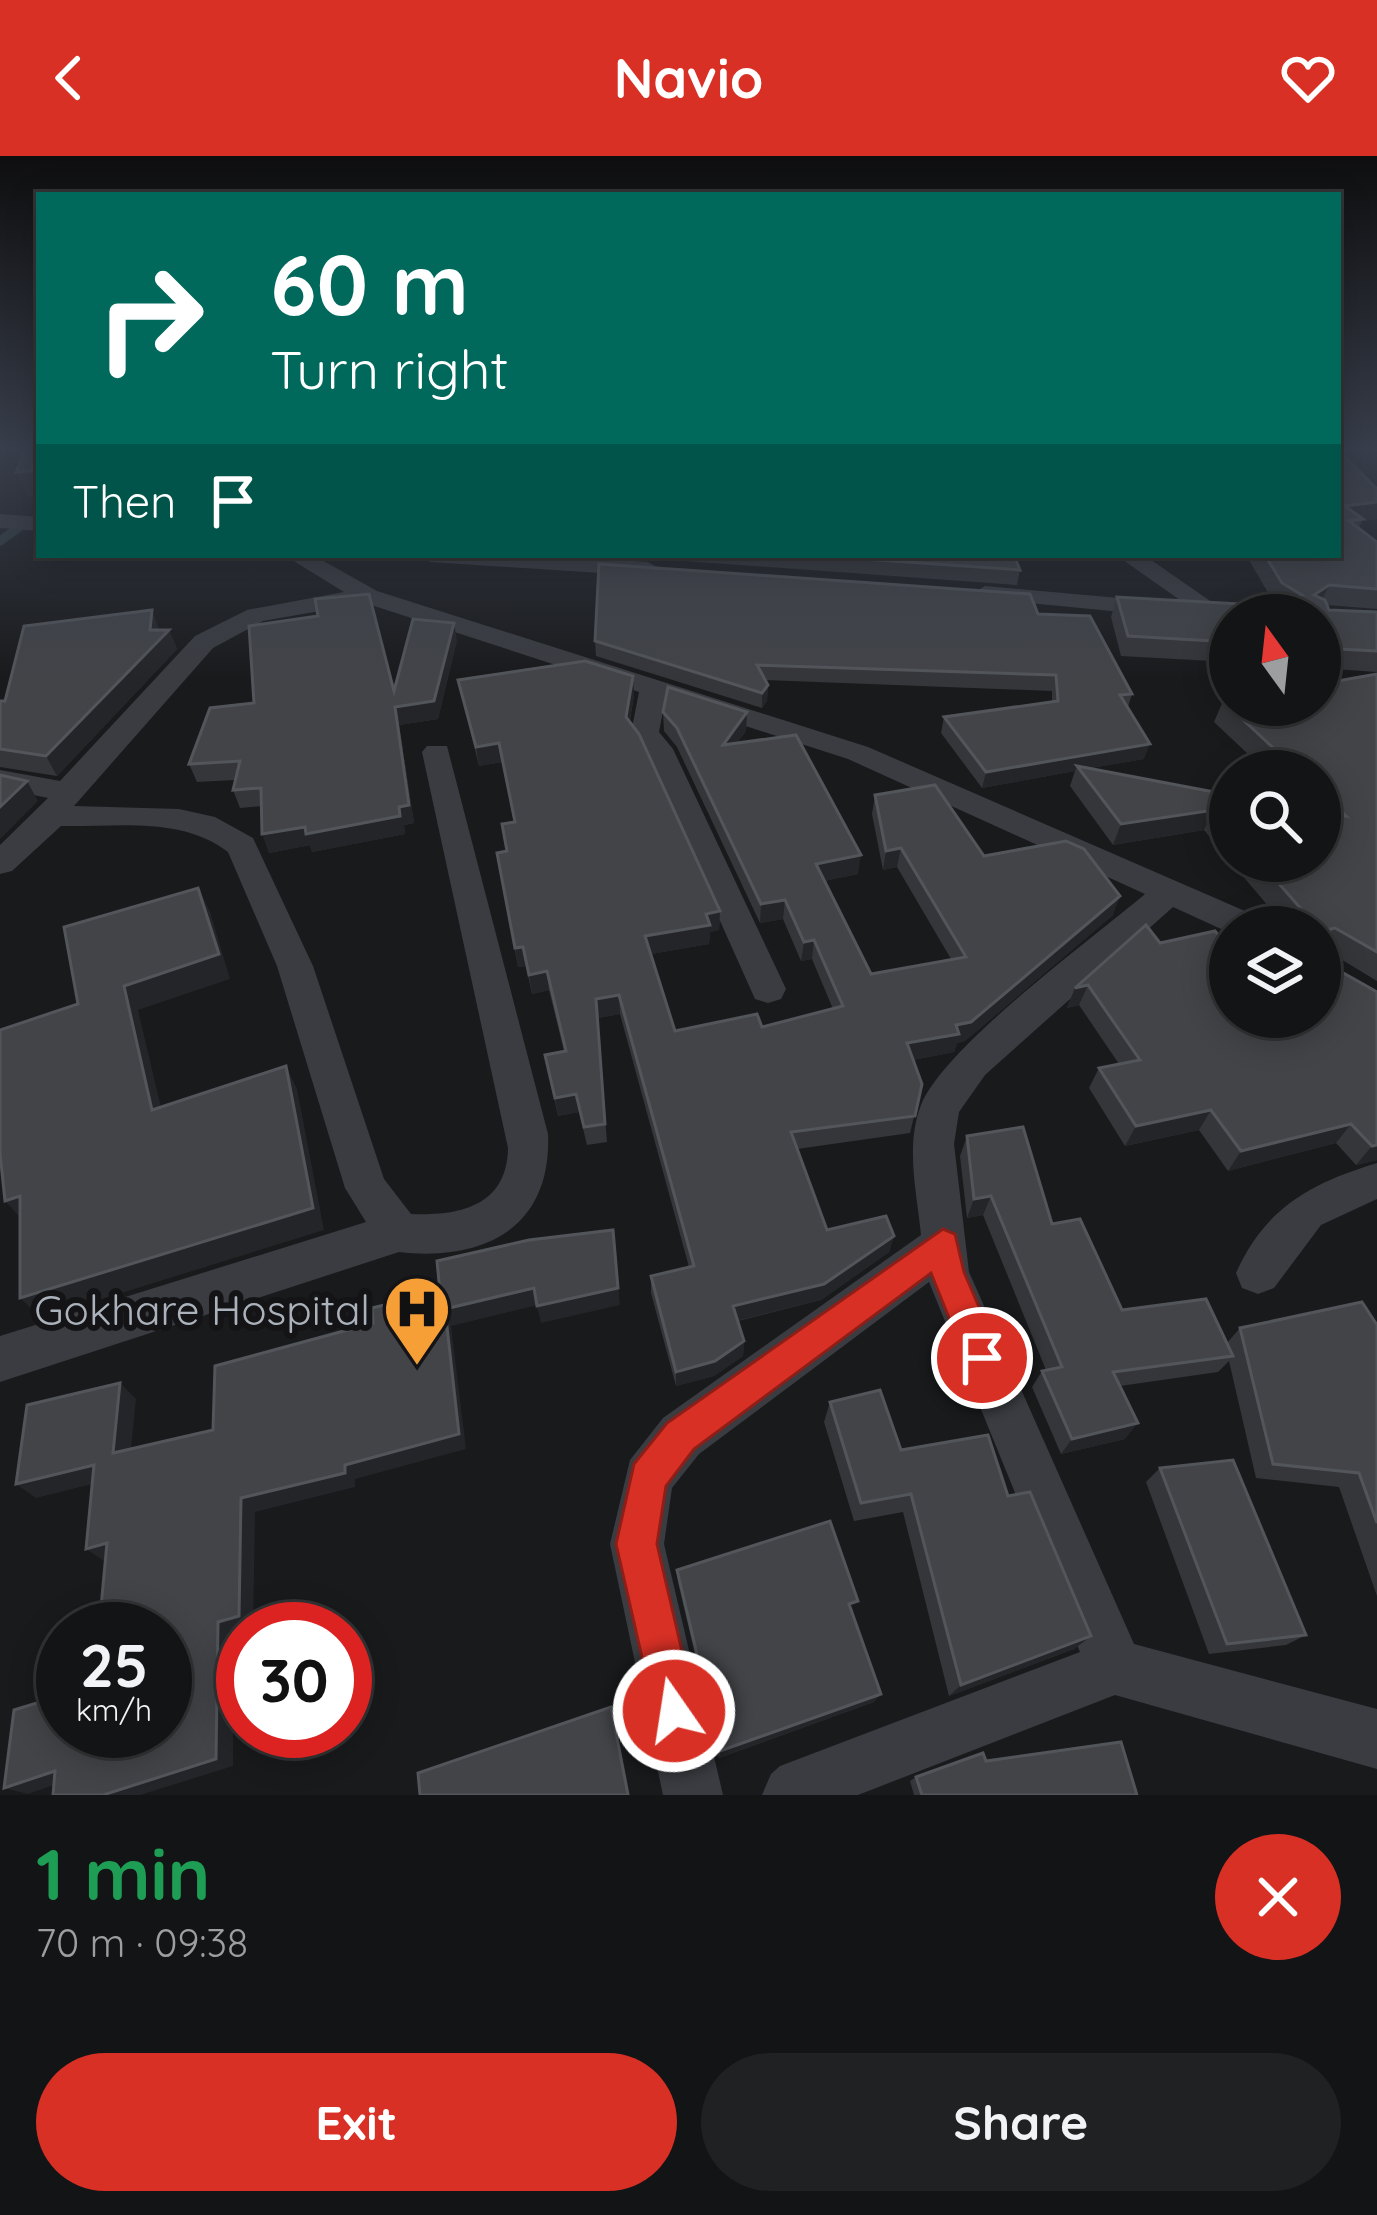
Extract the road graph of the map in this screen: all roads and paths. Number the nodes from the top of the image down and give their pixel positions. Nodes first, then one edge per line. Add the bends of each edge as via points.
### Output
1 (301, 558) edge
2 (478, 558) edge
3 (1134, 558) edge
4 (668, 570) edge
5 (968, 592) edge
6 (368, 596) junction
7 (1209, 604) edge
8 (1209, 612) edge
9 (652, 688) junction
10 (437, 752) dead end
11 (0, 779) edge
12 (60, 804) junction
13 (0, 863) edge
14 (1170, 891) junction
15 (1209, 909) edge
16 (768, 989) dead end
17 (1377, 1181) edge
18 (399, 1232) junction
19 (943, 1245) junction
20 (1258, 1273) dead end
21 (0, 1359) edge
22 (1115, 1667) junction
23 (1377, 1739) edge
24 (693, 1795) edge
25 (792, 1795) edge

1 - 6 street
2 - 4 street
3 - 7 street
5 - 8 street
6 - 9 street
6 - 12 street via 256,615 204,642
9 - 14 street via 858,753
9 - 16 street via 645,733
10 - 18 street via 528,1134 528,1164 521,1191 465,1228 427,1237
11 - 12 street
12 - 13 street
12 - 18 street via 193,820 242,847 296,966 366,1188
14 - 15 street
14 - 19 street via 955,1083 933,1144
17 - 20 street via 1305,1210
18 - 21 street
19 - 22 street via 947,1272
19 - 24 street via 681,1436 648,1478 637,1544
22 - 23 street
22 - 25 street

